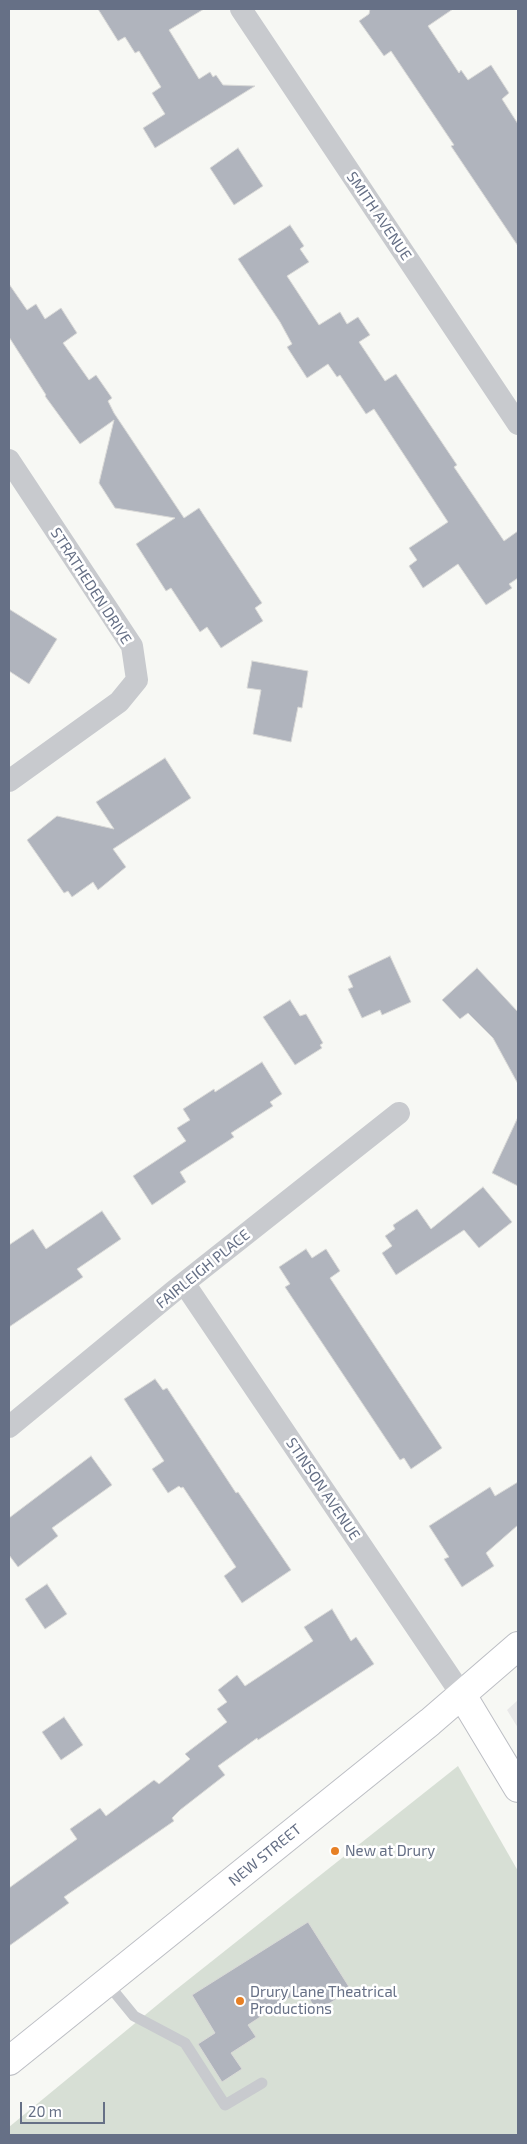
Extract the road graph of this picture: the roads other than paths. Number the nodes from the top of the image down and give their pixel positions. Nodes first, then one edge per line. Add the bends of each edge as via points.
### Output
1 (241, 9) edge
2 (518, 424) edge
3 (9, 460) edge
4 (9, 781) edge
5 (399, 1113) dead end
6 (184, 1283) junction
7 (9, 1427) edge
8 (518, 1648) edge
9 (462, 1695) junction
10 (518, 1788) edge
11 (107, 1983) junction
12 (9, 2062) edge
13 (262, 2083) dead end

1 - 2 street, SMITH AVENUE
3 - 4 street, STRATHEDEN DRIVE via 132,646 137,680 120,702
5 - 6 street, FAIRLEIGH PLACE
6 - 7 street, FAIRLEIGH PLACE
6 - 9 street, STINSON AVENUE
8 - 9 main road, NEW STREET
9 - 10 main road
9 - 11 main road, NEW STREET
11 - 12 main road, NEW STREET
11 - 13 lane via 134,2016 185,2043 226,2105

